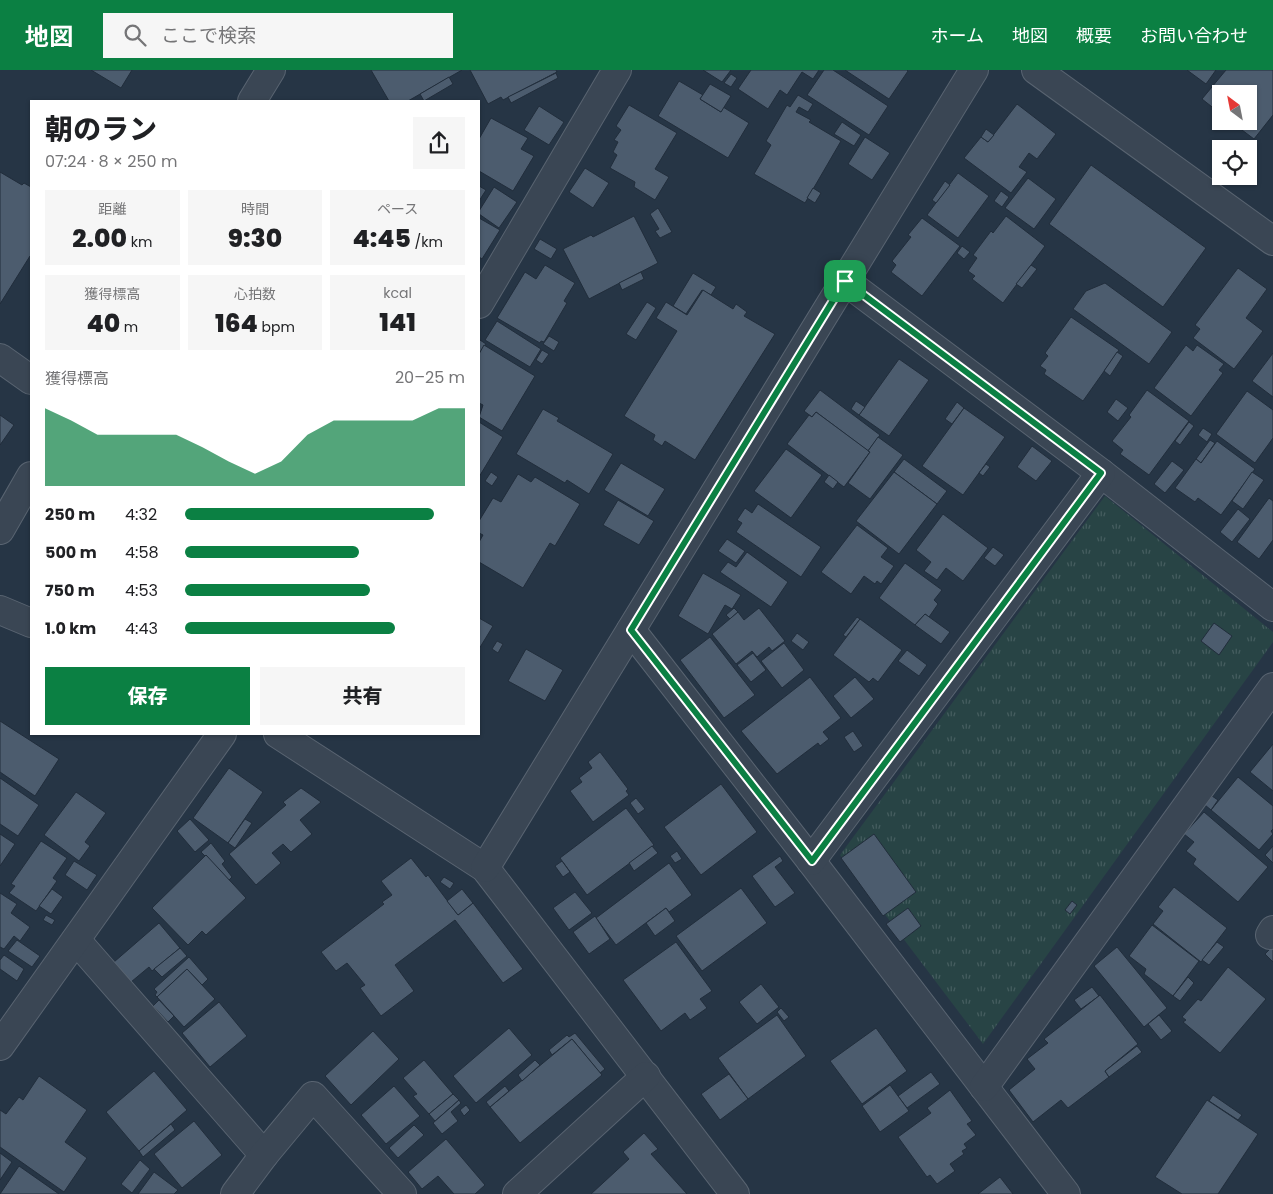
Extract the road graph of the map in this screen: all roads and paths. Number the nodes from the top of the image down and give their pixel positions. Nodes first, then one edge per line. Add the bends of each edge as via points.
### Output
1 (271, 70) edge
2 (617, 70) edge
3 (974, 70) edge
4 (1036, 70) edge
5 (253, 100) edge
6 (1273, 241) edge
7 (845, 281) junction
8 (480, 302) edge
9 (0, 358) edge
10 (30, 379) edge
11 (1101, 473) junction
12 (30, 478) edge
13 (0, 530) edge
14 (1273, 607) edge
15 (0, 610) edge
16 (30, 623) edge
17 (631, 630) junction
18 (1273, 687) edge
19 (221, 735) edge
20 (280, 735) edge
21 (812, 861) junction
22 (485, 868) junction
23 (76, 940) junction
24 (0, 1046) edge
25 (646, 1076) junction
26 (984, 1087) junction
27 (264, 1155) junction
28 (235, 1194) edge
29 (402, 1194) edge
30 (517, 1194) edge
31 (735, 1194) edge
32 (1066, 1194) edge

1 - 5 street
2 - 8 street
3 - 7 street
4 - 6 street
7 - 11 street
7 - 17 street
9 - 10 street
11 - 14 street
11 - 21 street
12 - 13 street
15 - 16 street
17 - 21 street
17 - 22 street
18 - 26 street
19 - 23 street
20 - 22 street
21 - 26 street
22 - 25 street
23 - 24 street
23 - 27 street
25 - 30 street
25 - 31 street
26 - 32 street
27 - 28 street
27 - 29 street via 312,1096

